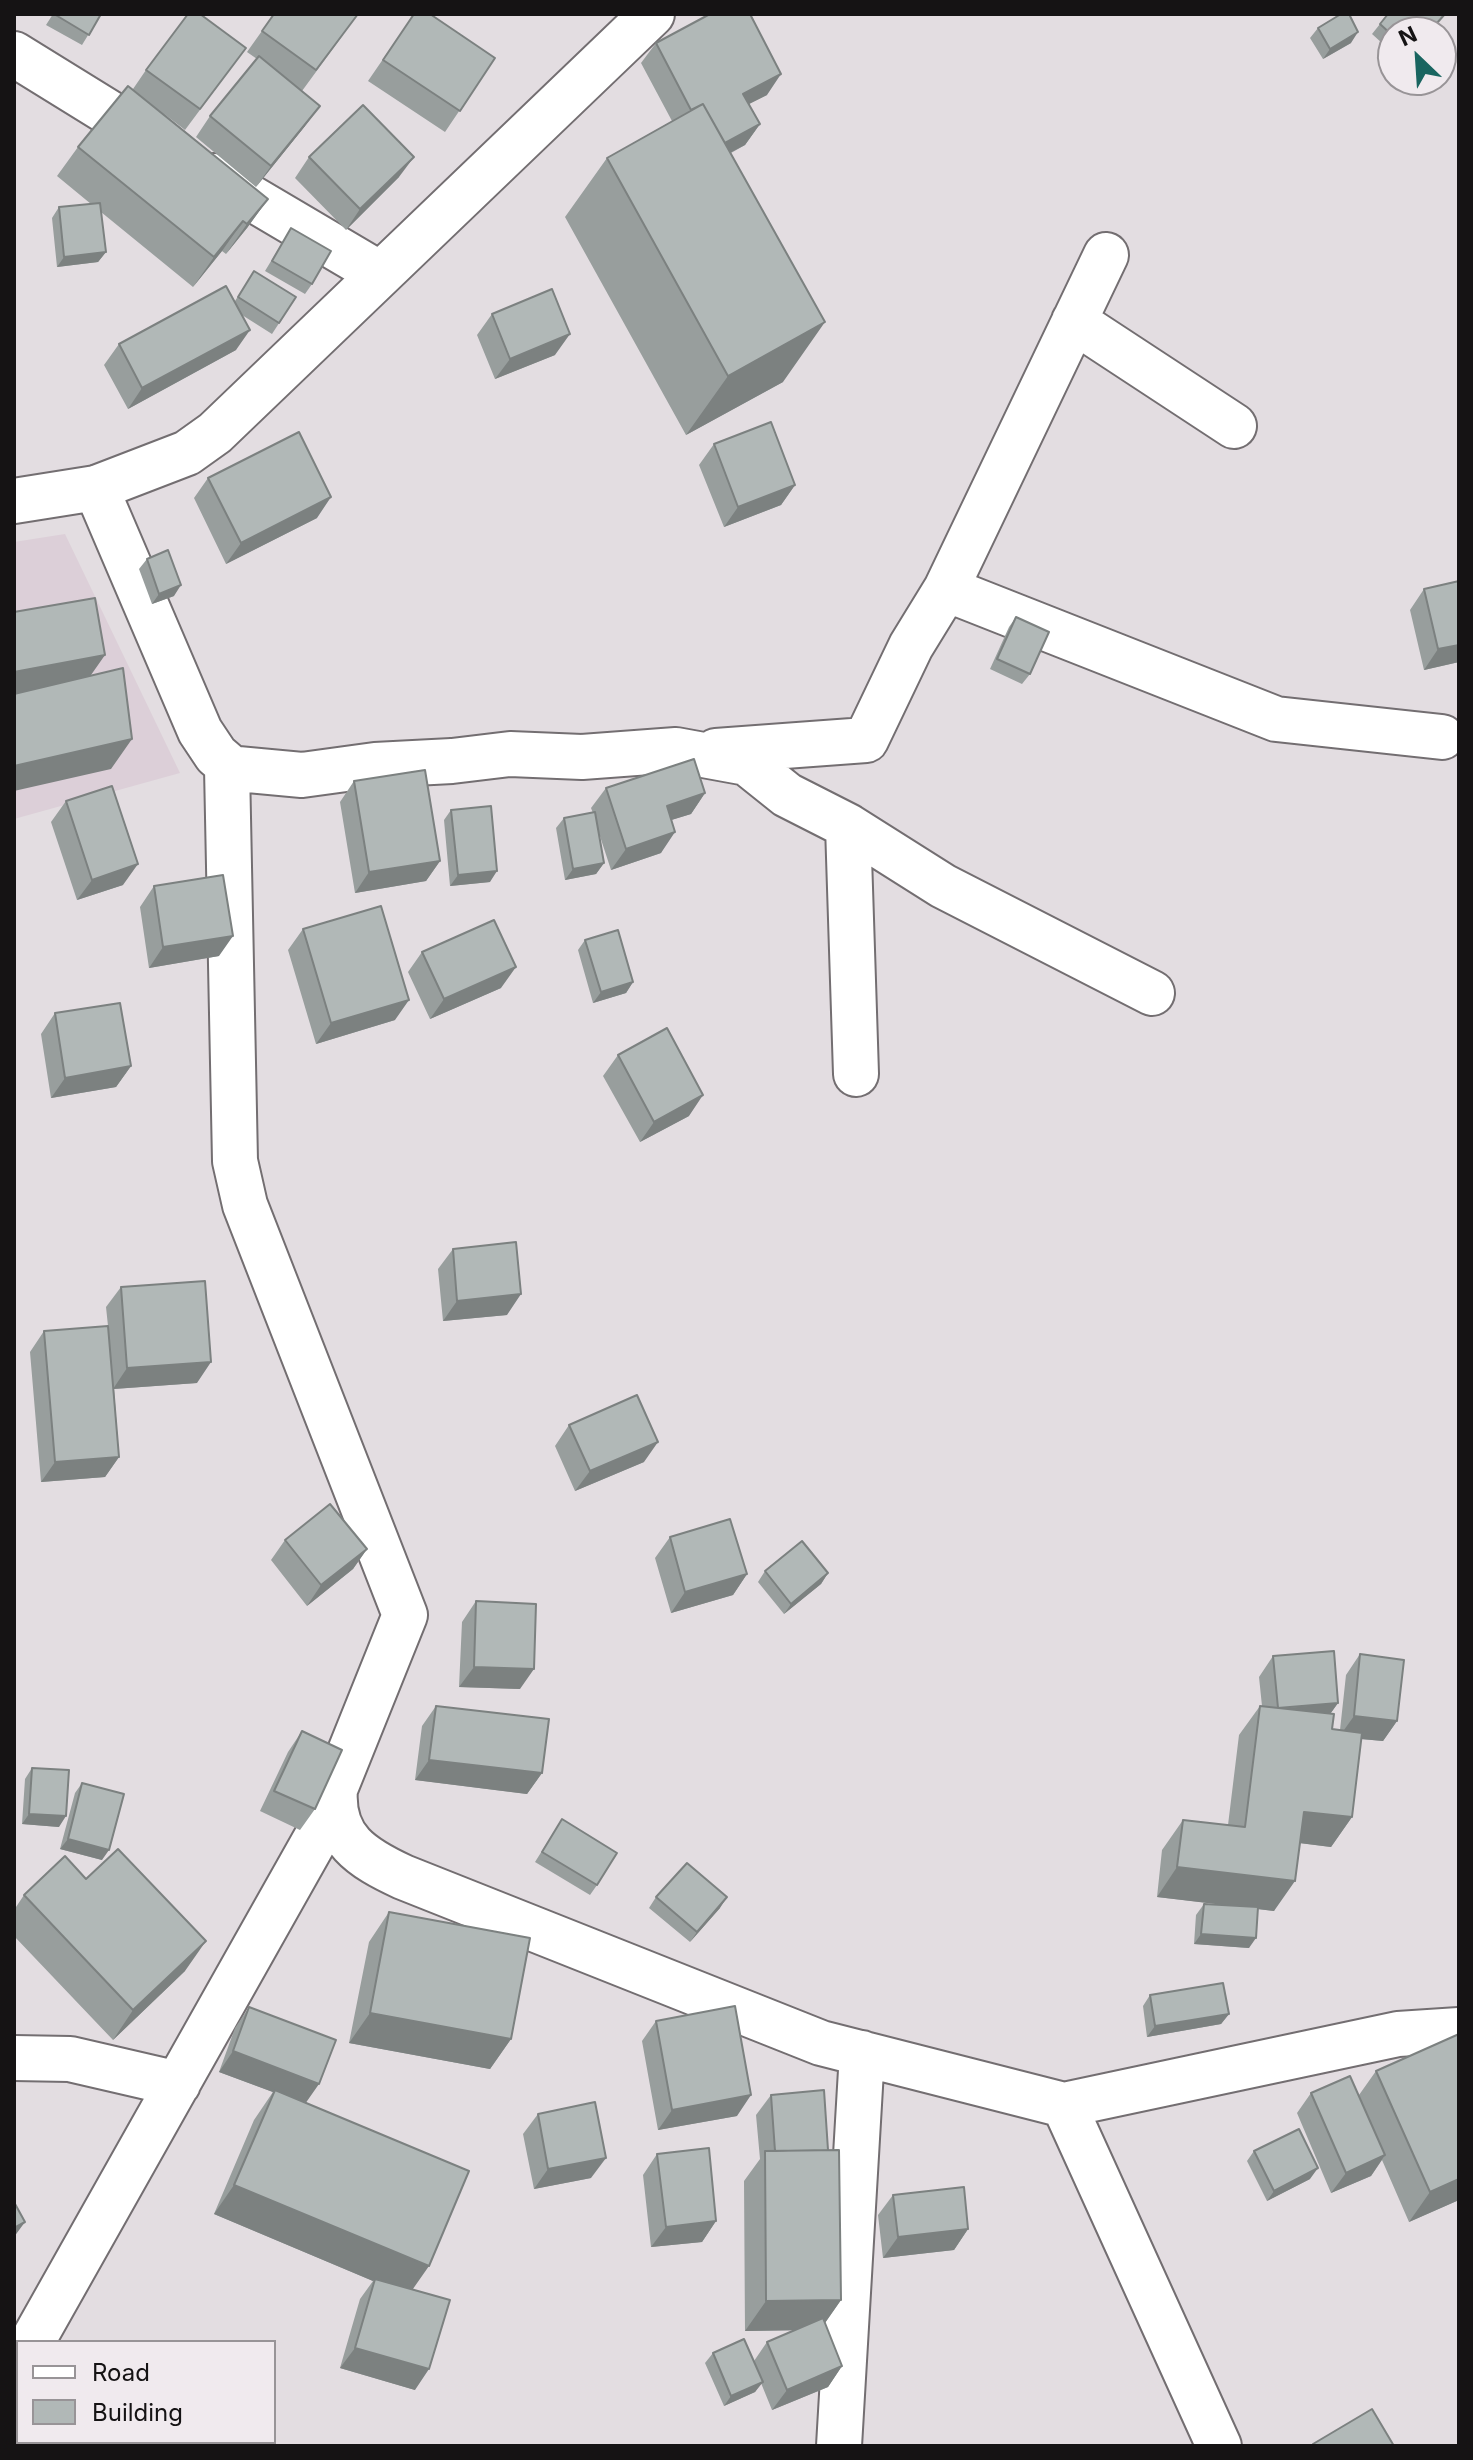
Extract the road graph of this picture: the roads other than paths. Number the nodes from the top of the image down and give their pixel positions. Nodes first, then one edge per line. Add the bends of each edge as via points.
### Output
1 (652, 14) edge
2 (14, 54) edge
3 (1106, 255) dead end
4 (380, 274) junction
5 (1074, 321) junction
6 (1234, 426) dead end
7 (96, 488) junction
8 (14, 501) edge
9 (946, 589) junction
10 (1442, 737) dead end
11 (693, 753) junction
12 (227, 768) junction
13 (848, 826) junction
14 (1152, 993) dead end
15 (856, 1074) dead end
16 (334, 1806) junction
17 (1459, 2030) edge
18 (862, 2053) junction
19 (14, 2058) edge
20 (178, 2084) junction
21 (1064, 2105) junction
22 (33, 2340) edge
23 (839, 2446) edge
24 (1219, 2446) edge

1 - 4 street
2 - 4 street
3 - 5 street
4 - 7 street via 215,433 187,453
5 - 6 street
5 - 9 street
7 - 8 street
7 - 12 street via 200,731
9 - 10 street via 1276,719
9 - 11 street via 911,646 866,740
11 - 12 street via 510,754 302,775
11 - 13 street via 747,763 787,795
12 - 16 street via 235,1161 245,1205 405,1615 335,1789
13 - 14 street via 943,886
13 - 15 street
16 - 18 street via 344,1834 373,1863 821,2043
16 - 20 street
17 - 21 street via 1398,2034
18 - 21 street
18 - 23 street
19 - 20 street via 70,2059
20 - 22 street
21 - 24 street

